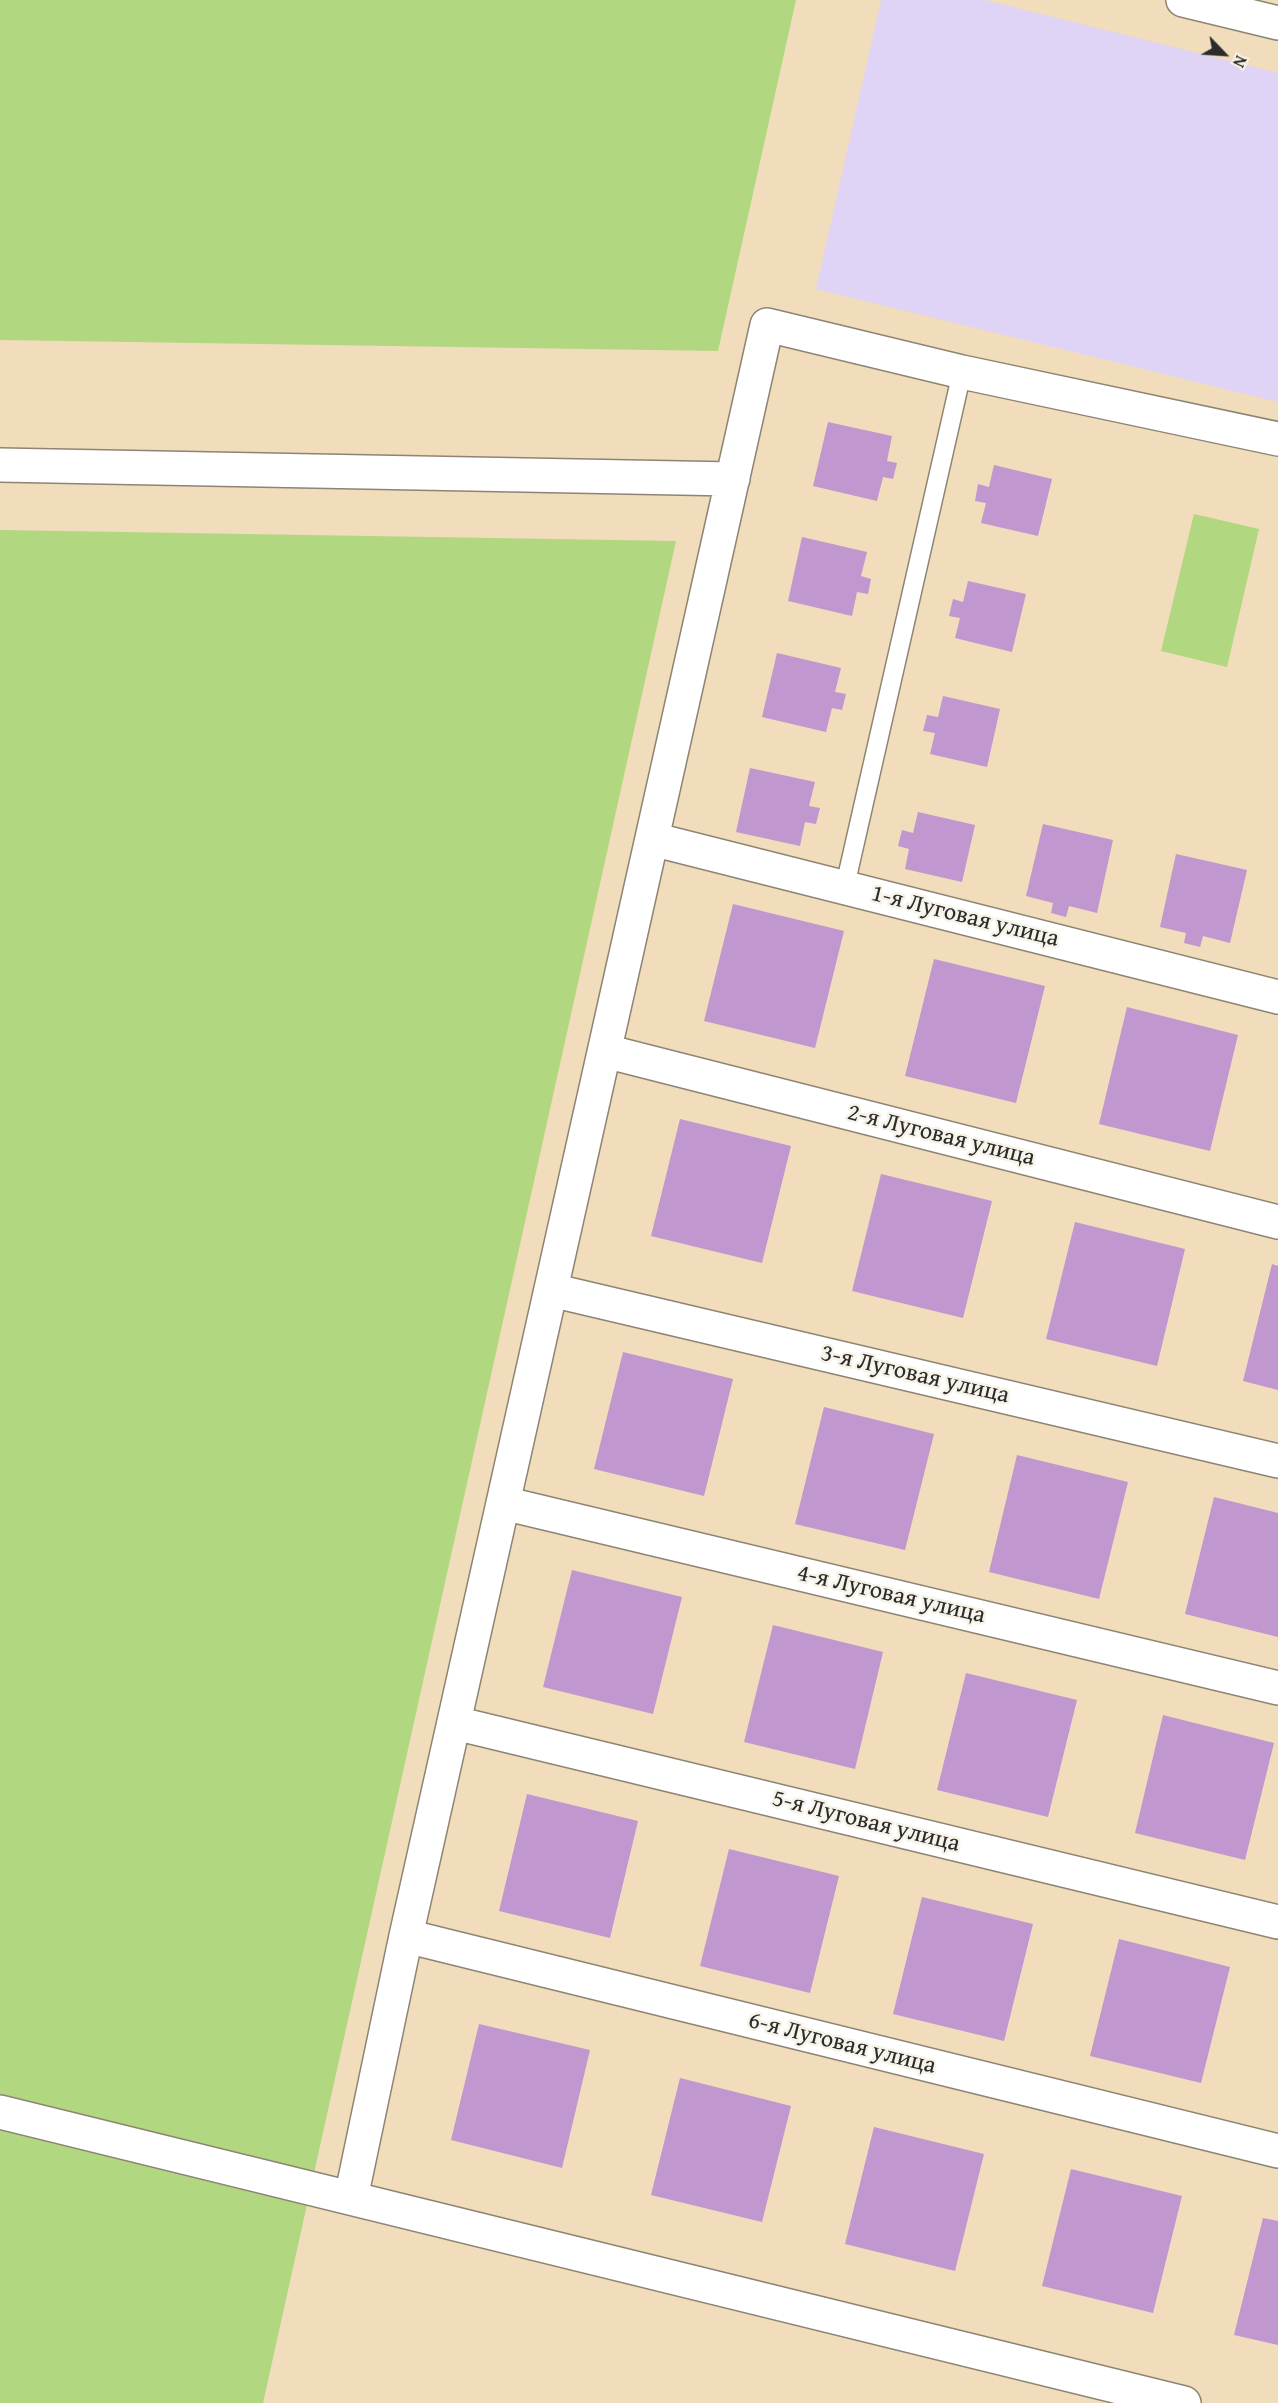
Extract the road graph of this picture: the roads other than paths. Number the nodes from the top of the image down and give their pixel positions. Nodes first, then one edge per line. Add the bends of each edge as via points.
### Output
1 (1183, 0) edge
2 (1278, 23) edge
3 (962, 372) junction
4 (1278, 439) edge
5 (0, 465) edge
6 (733, 479) junction
7 (652, 839) junction
8 (845, 886) junction
9 (1278, 997) edge
10 (605, 1051) junction
11 (1278, 1222) edge
12 (551, 1290) junction
13 (1278, 1461) edge
14 (503, 1503) junction
15 (1278, 1688) edge
16 (454, 1723) junction
17 (1278, 1922) edge
18 (406, 1936) junction
19 (0, 2112) edge
20 (1278, 2151) edge
21 (351, 2198) junction
22 (1184, 2403) edge

1 - 2 street
3 - 4 street
3 - 6 street via 767,325
3 - 8 lane
5 - 6 street
6 - 7 street
7 - 8 street, 1-я Луговая улица
7 - 10 street
8 - 9 street, 1-я Луговая улица
10 - 11 street, 2-я Луговая улица
10 - 12 street
12 - 13 street, 3-я Луговая улица
12 - 14 street
14 - 15 street, 4-я Луговая улица
14 - 16 street
16 - 17 street, 5-я Луговая улица
16 - 18 street
18 - 20 street, 6-я Луговая улица
18 - 21 street
19 - 21 street
21 - 22 street

